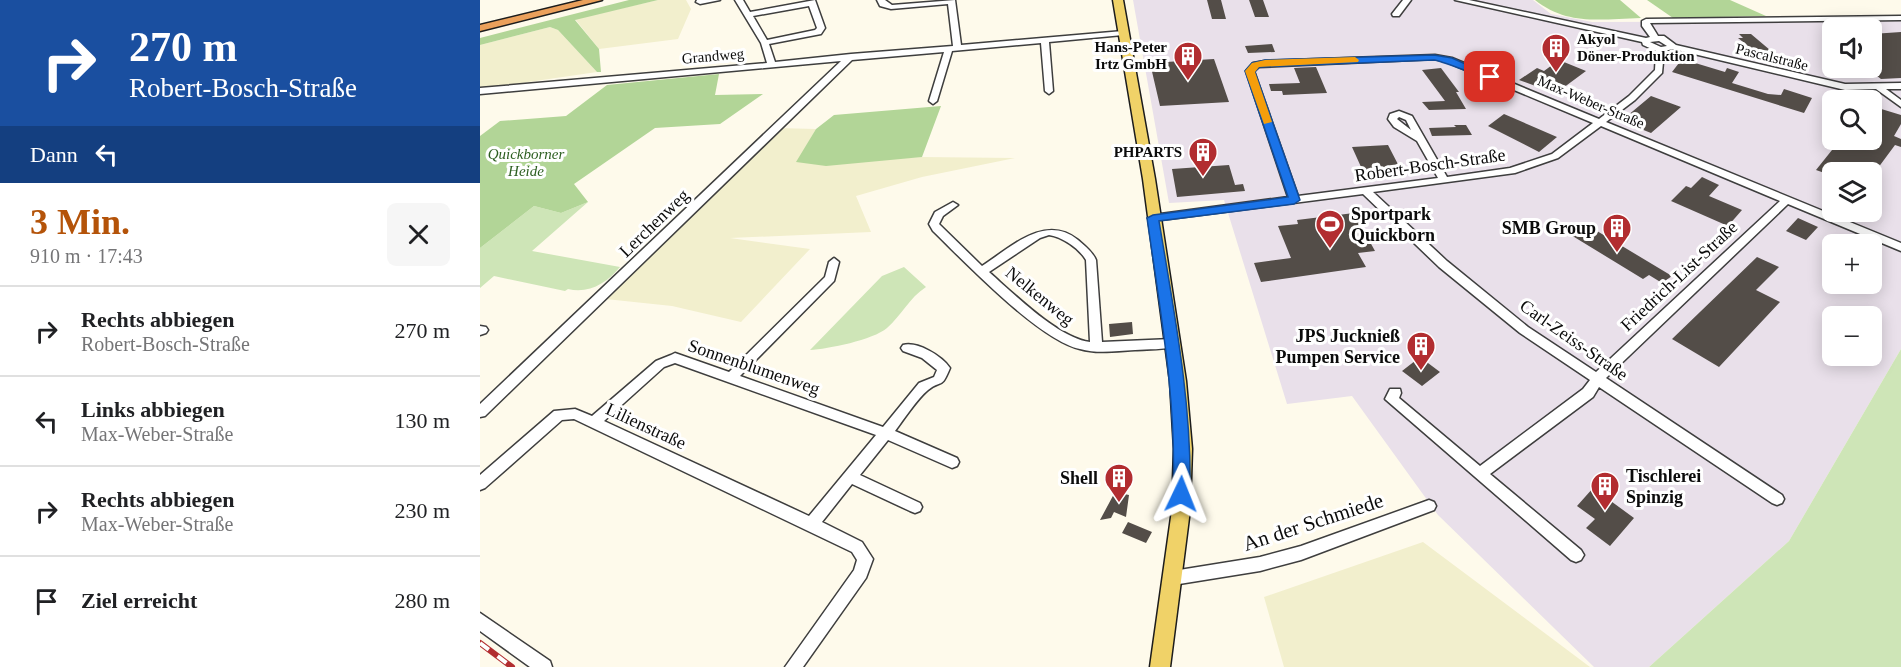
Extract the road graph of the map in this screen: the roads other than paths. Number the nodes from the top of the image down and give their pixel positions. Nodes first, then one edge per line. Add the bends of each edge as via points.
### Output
1 (575, 0) edge
2 (597, 0) edge
3 (716, 0) edge
4 (739, 0) edge
5 (881, 0) edge
6 (1118, 0) edge
7 (1407, 0) edge
8 (1459, 0) edge
9 (951, 1) edge
10 (812, 2) edge
11 (700, 3) dead end
12 (1396, 14) dead end
13 (747, 15) junction
14 (1901, 18) edge
15 (480, 23) edge
16 (480, 28) edge
17 (1123, 33) junction
18 (1655, 38) junction
19 (1045, 40) junction
20 (1646, 40) junction
21 (765, 43) junction
22 (1673, 47) junction
23 (953, 48) junction
24 (1660, 50) junction
25 (851, 56) junction
26 (771, 64) junction
27 (1901, 86) edge
28 (1880, 88) junction
29 (480, 91) edge
30 (1049, 92) dead end
31 (933, 101) dead end
32 (1899, 103) edge
33 (1600, 122) junction
34 (1420, 139) dead end
35 (1444, 180) junction
36 (1366, 191) junction
37 (1294, 200) junction
38 (1786, 200) junction
39 (952, 205) dead end
40 (1153, 218) junction
41 (1901, 247) edge
42 (834, 262) dead end
43 (982, 271) junction
44 (1172, 343) junction
45 (1096, 345) junction
46 (907, 348) dead end
47 (732, 377) junction
48 (1597, 379) junction
49 (1395, 393) dead end
50 (480, 412) edge
51 (594, 422) junction
52 (885, 433) junction
53 (952, 462) dead end
54 (1479, 474) junction
55 (849, 476) junction
56 (480, 484) edge
57 (1778, 498) dead end
58 (1429, 506) dead end
59 (915, 507) dead end
60 (810, 524) junction
61 (1576, 555) dead end
62 (1173, 578) junction
63 (480, 621) edge
64 (544, 667) edge
65 (793, 667) edge
66 (1160, 667) edge

1 - 15 highway
2 - 16 highway
3 - 11 street
4 - 13 street
5 - 9 street via 891,7
6 - 17 main road
7 - 12 street
8 - 20 street
9 - 23 street
10 - 13 street
10 - 21 street via 821,28 818,32
13 - 21 street
14 - 18 street via 1648,21 1645,24
17 - 19 street, Grandweg
17 - 40 main road
18 - 20 street
18 - 22 street, Pascalstraße via 1668,41
19 - 23 street, Grandweg
19 - 30 street
20 - 24 street
21 - 26 street
22 - 24 street, Pascalstraße
22 - 28 street, Pascalstraße via 1813,81
23 - 25 street, Grandweg
23 - 31 street
24 - 33 street, Robert-Bosch-Straße via 1659,71 1650,82
25 - 26 street, Grandweg
25 - 50 street, Lerchenweg
26 - 29 street, Grandweg
27 - 28 street, Pascalstraße
28 - 32 street
33 - 35 street, Robert-Bosch-Straße via 1555,156 1512,171
33 - 37 street, Max-Weber-Straße via 1441,58 1256,65 1250,71
33 - 38 street, Max-Weber-Straße
34 - 35 street
35 - 36 street, Robert-Bosch-Straße
36 - 37 street, Robert-Bosch-Straße
36 - 48 street, Carl-Zeiss-Straße via 1443,264 1524,330
37 - 40 street, Robert-Bosch-Straße
38 - 41 street, Max-Weber-Straße
38 - 48 street, Friedrich-List-Straße
39 - 43 street, Nelkenweg via 939,214 934,224
40 - 44 main road
42 - 47 street via 830,278
43 - 45 street, Nelkenweg via 1068,342
43 - 45 street via 1040,234 1058,232 1070,239 1090,260
44 - 45 street, Nelkenweg
44 - 62 main road via 1183,449
46 - 52 street via 944,369 939,380 924,386
47 - 51 street, Sonnenblumenweg via 675,358 660,363
47 - 52 street, Sonnenblumenweg
48 - 54 street, Friedrich-List-Straße via 1588,393
48 - 57 street, Carl-Zeiss-Straße
49 - 54 street via 1391,399
51 - 56 street, Lilienstraße via 567,412 559,415
51 - 60 street, Lilienstraße
52 - 53 street, Sonnenblumenweg
52 - 55 street
54 - 61 street
55 - 59 street
55 - 60 street
58 - 62 street, An der Schmiede via 1301,553
60 - 65 street, Lilienstraße via 857,548 865,559 861,573
62 - 66 main road
63 - 64 street

